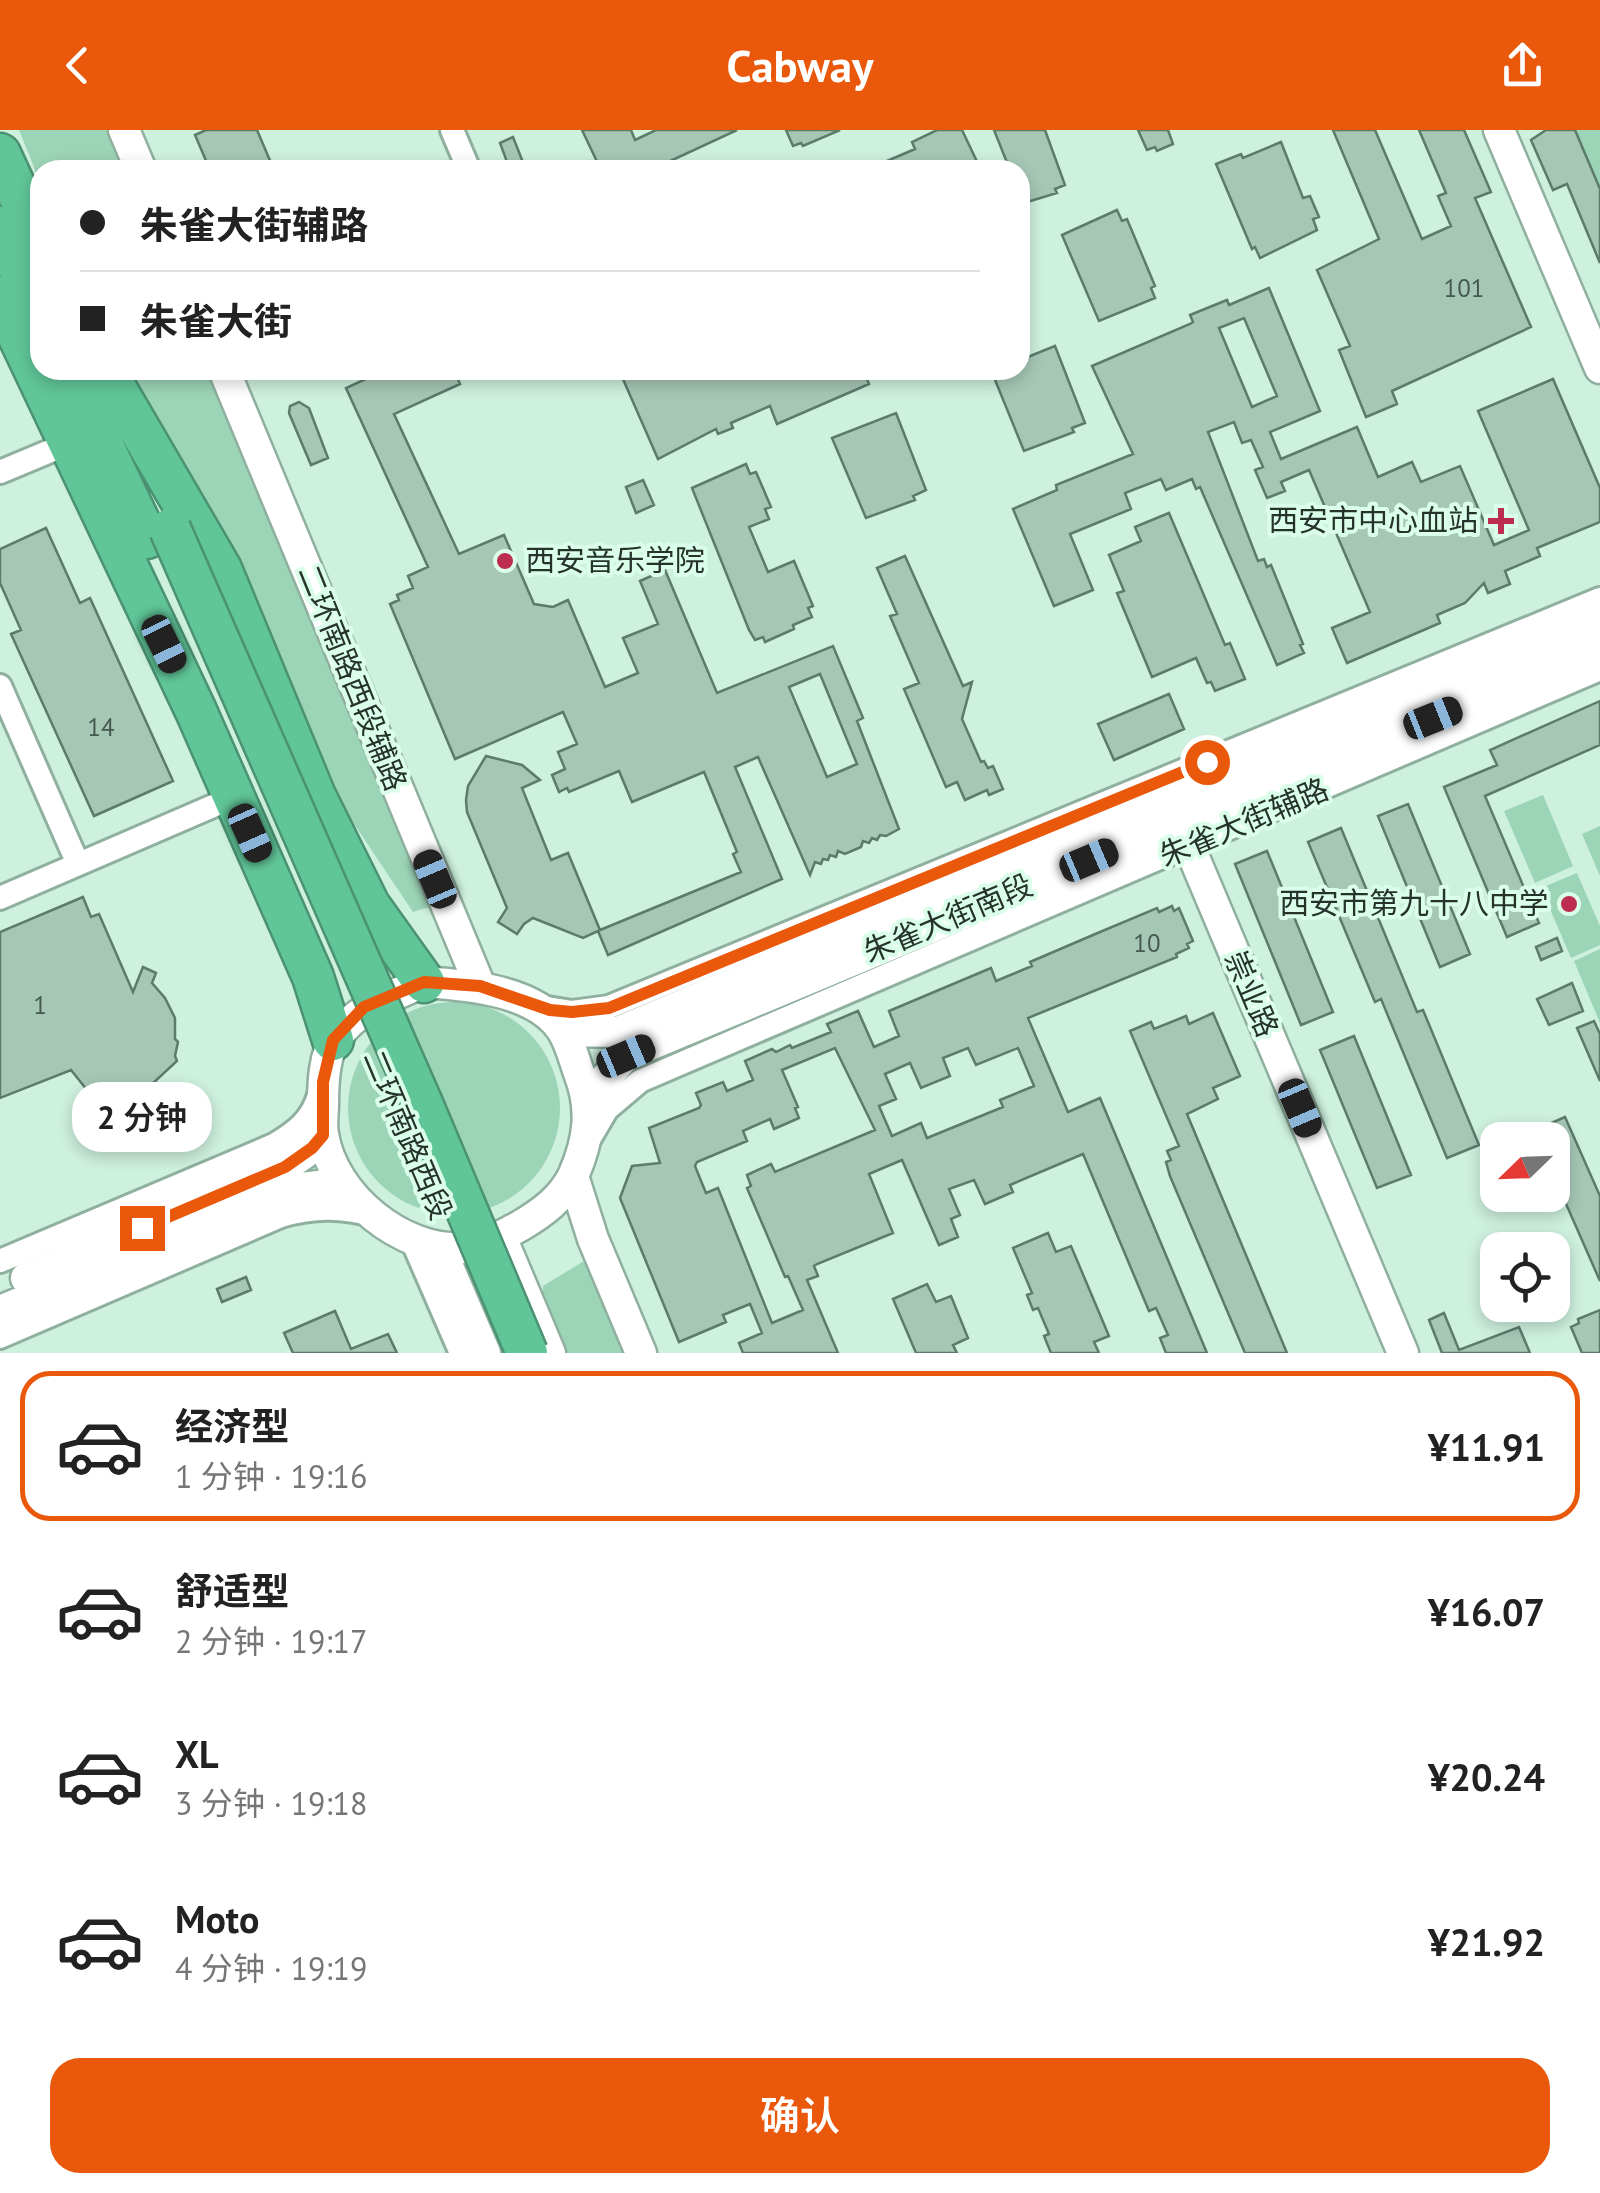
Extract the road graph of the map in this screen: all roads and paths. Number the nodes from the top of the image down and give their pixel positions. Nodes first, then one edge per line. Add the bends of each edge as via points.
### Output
1 (124, 130) edge
2 (452, 130) edge
3 (1499, 130) edge
4 (0, 154) edge
5 (136, 160) edge
6 (465, 160) edge
7 (14, 257) edge
8 (30, 292) edge
9 (30, 298) edge
10 (30, 313) edge
11 (1600, 368) edge
12 (49, 380) edge
13 (63, 380) edge
14 (73, 380) edge
15 (105, 380) edge
16 (108, 380) edge
17 (233, 380) edge
18 (67, 444) junction
19 (0, 472) edge
20 (158, 533) junction
21 (1600, 599) edge
22 (1600, 620) edge
23 (1600, 648) edge
24 (1600, 669) edge
25 (0, 686) edge
26 (196, 711) junction
27 (234, 797) junction
28 (1180, 823) junction
29 (78, 864) junction
30 (0, 898) edge
31 (424, 982) junction
32 (480, 986) junction
33 (524, 1003) junction
34 (563, 1031) junction
35 (333, 1040) junction
36 (323, 1082) junction
37 (589, 1097) junction
38 (323, 1135) junction
39 (578, 1163) junction
40 (346, 1192) junction
41 (375, 1216) junction
42 (501, 1237) junction
43 (425, 1243) junction
44 (0, 1261) edge
45 (0, 1289) edge
46 (0, 1311) edge
47 (0, 1336) edge
48 (461, 1353) edge
49 (485, 1353) edge
50 (500, 1353) edge
51 (527, 1353) edge
52 (550, 1353) edge
53 (641, 1353) edge
54 (1403, 1353) edge

1 - 5 main road
2 - 6 street
3 - 11 main road
4 - 7 highway
7 - 8 highway
7 - 9 highway
7 - 10 highway
12 - 18 highway
13 - 26 highway
14 - 20 highway, 二环南路西段
15 - 20 highway, 二环南路西段
16 - 31 highway via 221,568 315,796 369,904
17 - 32 main road, 二环南路西段辅路
18 - 19 street
18 - 26 highway
20 - 50 highway, 二环南路西段
20 - 51 highway, 二环南路西段, bridge via 423,1106
21 - 33 street via 609,1008 572,1012
22 - 28 main road, 朱雀大街南段
23 - 28 main road, 朱雀大街南段
24 - 28 street, 朱雀大街辅路
25 - 29 street
26 - 27 highway
27 - 29 street
27 - 35 highway via 313,977
28 - 34 main road, 朱雀大街南段 via 618,1032
28 - 37 main road, 朱雀大街南段 via 626,1056
28 - 39 street, 朱雀大街辅路 via 640,1081 607,1109
28 - 54 main road, 崇业路
29 - 30 street
31 - 32 main road
31 - 35 main road via 364,1007
32 - 33 main road
33 - 34 main road
34 - 37 main road
35 - 36 main road
36 - 38 main road
36 - 44 street via 310,1117 274,1145
37 - 39 main road via 588,1134
38 - 40 main road
38 - 45 main road via 285,1167
39 - 42 main road via 565,1191
39 - 53 main road via 593,1239
40 - 41 main road
40 - 46 main road via 326,1185 295,1189
41 - 43 main road
41 - 47 street via 341,1208 282,1216
42 - 43 main road via 468,1248
42 - 52 main road
43 - 48 street
43 - 49 main road, 二环南路西段

